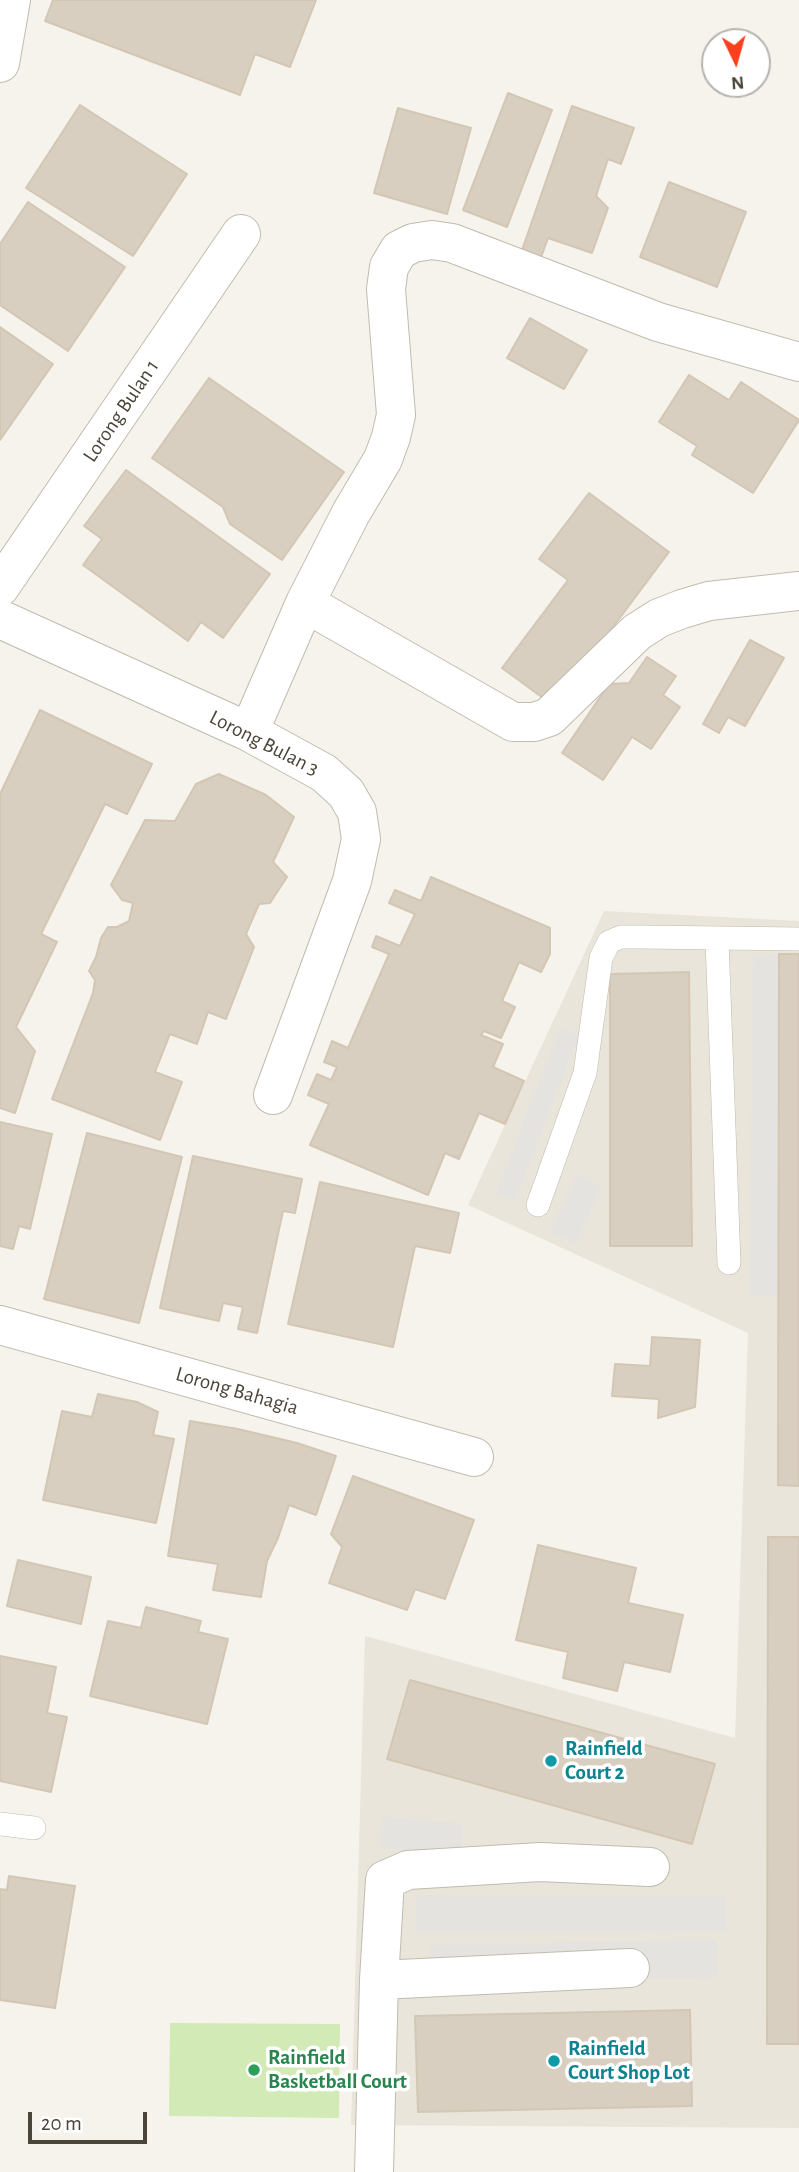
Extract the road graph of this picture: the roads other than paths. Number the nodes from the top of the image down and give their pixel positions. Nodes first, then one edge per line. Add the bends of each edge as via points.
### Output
1 (11, 0) edge
2 (0, 63) edge
3 (241, 234) dead end
4 (799, 362) edge
5 (0, 587) edge
6 (799, 591) edge
7 (305, 603) junction
8 (0, 619) edge
9 (249, 732) junction
10 (799, 939) edge
11 (717, 940) junction
12 (273, 1095) dead end
13 (538, 1205) dead end
14 (729, 1263) dead end
15 (0, 1325) edge
16 (474, 1457) dead end
17 (0, 1825) edge
18 (34, 1828) dead end
19 (650, 1867) dead end
20 (630, 1969) dead end
21 (379, 1980) junction
22 (374, 2172) edge

1 - 2 street
3 - 5 street, Lorong Bulan 1
4 - 7 street via 658,322 452,243 413,243 400,250 389,267 386,289 396,415 391,437
6 - 7 street via 709,601 659,618 637,632 549,716 534,723 513,722
7 - 9 street
8 - 9 street, Lorong Bulan 3
9 - 12 street, Lorong Bulan 3 via 324,773 346,793 357,812 361,839 352,881
10 - 11 lane
11 - 13 lane via 621,937 609,942 601,958 585,1073
11 - 14 lane
15 - 16 street, Lorong Bahagia
17 - 18 lane
19 - 21 street via 540,1862 408,1870 385,1880
20 - 21 street
21 - 22 street

